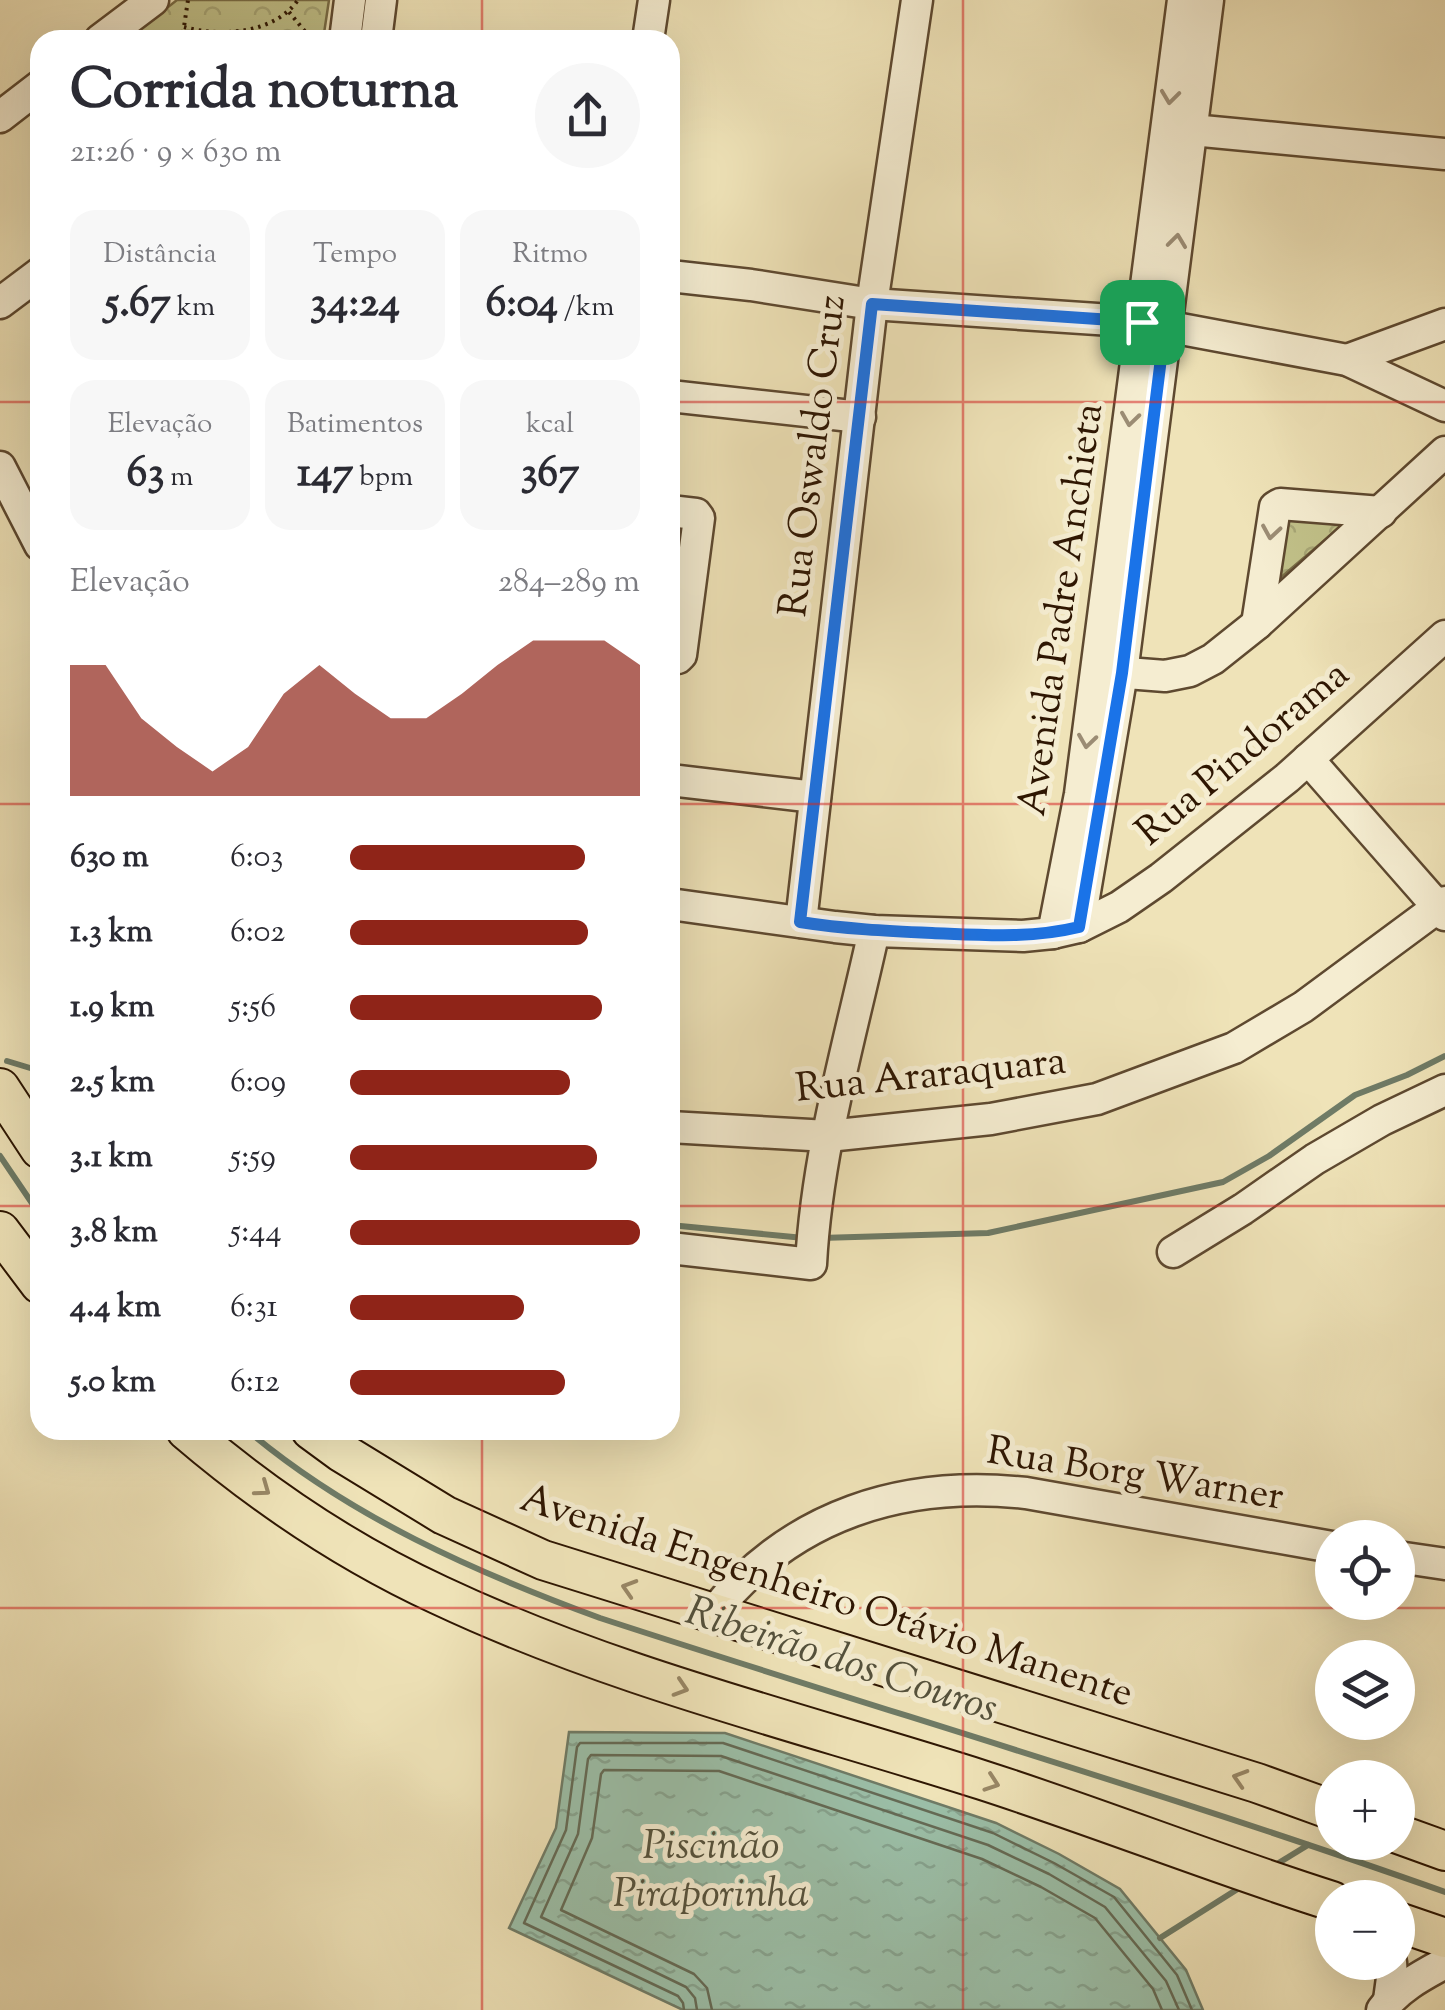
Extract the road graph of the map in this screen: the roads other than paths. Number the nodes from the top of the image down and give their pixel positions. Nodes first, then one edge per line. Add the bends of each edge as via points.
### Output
1 (152, 0) edge
2 (350, 0) edge
3 (382, 0) edge
4 (654, 0) edge
5 (917, 0) edge
6 (1183, 0) edge
7 (1208, 0) edge
8 (113, 30) edge
9 (346, 30) edge
10 (378, 30) edge
11 (650, 30) edge
12 (30, 94) edge
13 (0, 117) edge
14 (1192, 130) junction
15 (1445, 154) edge
16 (680, 277) edge
17 (30, 280) edge
18 (0, 302) edge
19 (872, 304) junction
20 (1154, 324) junction
21 (1445, 324) edge
22 (1346, 360) junction
23 (680, 397) edge
24 (1445, 406) edge
25 (860, 417) junction
26 (1445, 452) edge
27 (0, 468) edge
28 (680, 512) edge
29 (1381, 512) junction
30 (30, 526) edge
31 (1256, 624) junction
32 (1445, 636) edge
33 (680, 656) edge
34 (1109, 672) junction
35 (1308, 759) junction
36 (680, 781) edge
37 (815, 797) junction
38 (680, 905) edge
39 (1443, 908) edge
40 (800, 922) junction
41 (874, 930) junction
42 (1066, 930) junction
43 (0, 1088) edge
44 (1445, 1090) edge
45 (680, 1127) edge
46 (30, 1134) edge
47 (828, 1136) junction
48 (0, 1231) edge
49 (680, 1249) edge
50 (1173, 1252) dead end
51 (30, 1271) edge
52 (199, 1440) edge
53 (326, 1440) edge
54 (1315, 1544) edge
55 (1415, 1560) edge
56 (761, 1563) junction
57 (1445, 1564) edge
58 (713, 1612) junction
59 (757, 1626) junction
60 (1315, 1804) edge
61 (1415, 1840) edge
62 (1445, 1851) edge
63 (1315, 1896) edge
64 (1415, 1928) edge
65 (1445, 1938) edge
66 (1445, 1964) edge
67 (1392, 1980) edge
68 (1386, 2005) edge

1 - 8 street
2 - 9 street
3 - 10 street
4 - 11 street
5 - 19 street, Rua Oswaldo Cruz
6 -> 20 street, Avenida Padre Anchieta
7 - 14 street, Avenida Padre Anchieta
12 - 13 street
14 - 15 street
20 -> 14 street, Avenida Padre Anchieta
16 - 19 street
17 - 18 street
19 - 20 street
19 - 25 street, Rua Oswaldo Cruz
20 - 22 street
20 - 34 street, Avenida Padre Anchieta
21 - 22 street
22 - 24 street
23 - 25 street
25 - 37 street, Rua Oswaldo Cruz
26 - 29 street
27 - 30 street
28 - 33 street via 698,518
29 - 31 street
29 -> 31 street via 1275,507
31 - 34 street via 1190,671
32 - 35 street, Rua Pindorama
34 - 42 street, Avenida Padre Anchieta
35 - 39 street
35 - 42 street, Rua Pindorama via 1160,878 1118,907
36 - 37 street
37 - 40 street, Rua Oswaldo Cruz
38 - 40 street, Rua Pindorama
39 - 47 street, Rua Araraquara via 1248,1040 1126,1090 991,1119
40 - 41 street, Rua Pindorama
41 - 42 street, Rua Pindorama via 992,936
41 - 47 street
43 - 46 main road
44 - 50 street via 1314,1159
45 - 47 street, Rua Araraquara
47 - 49 street via 812,1259
48 - 51 main road
52 -> 63 main road via 337,1540 491,1619 608,1664 984,1780
58 -> 53 main road, Avenida Engenheiro Otávio Manente via 486,1535
54 - 56 street, Rua Borg Warner via 1026,1494 954,1491 836,1516
55 - 57 street
56 - 58 street, Rua Borg Warner
56 - 59 street via 752,1602
58 - 59 main road, Avenida Engenheiro Otávio Manente
60 -> 59 main road, Avenida Engenheiro Otávio Manente
61 - 62 main road
64 - 65 main road
66 - 68 street
67 - 68 street

